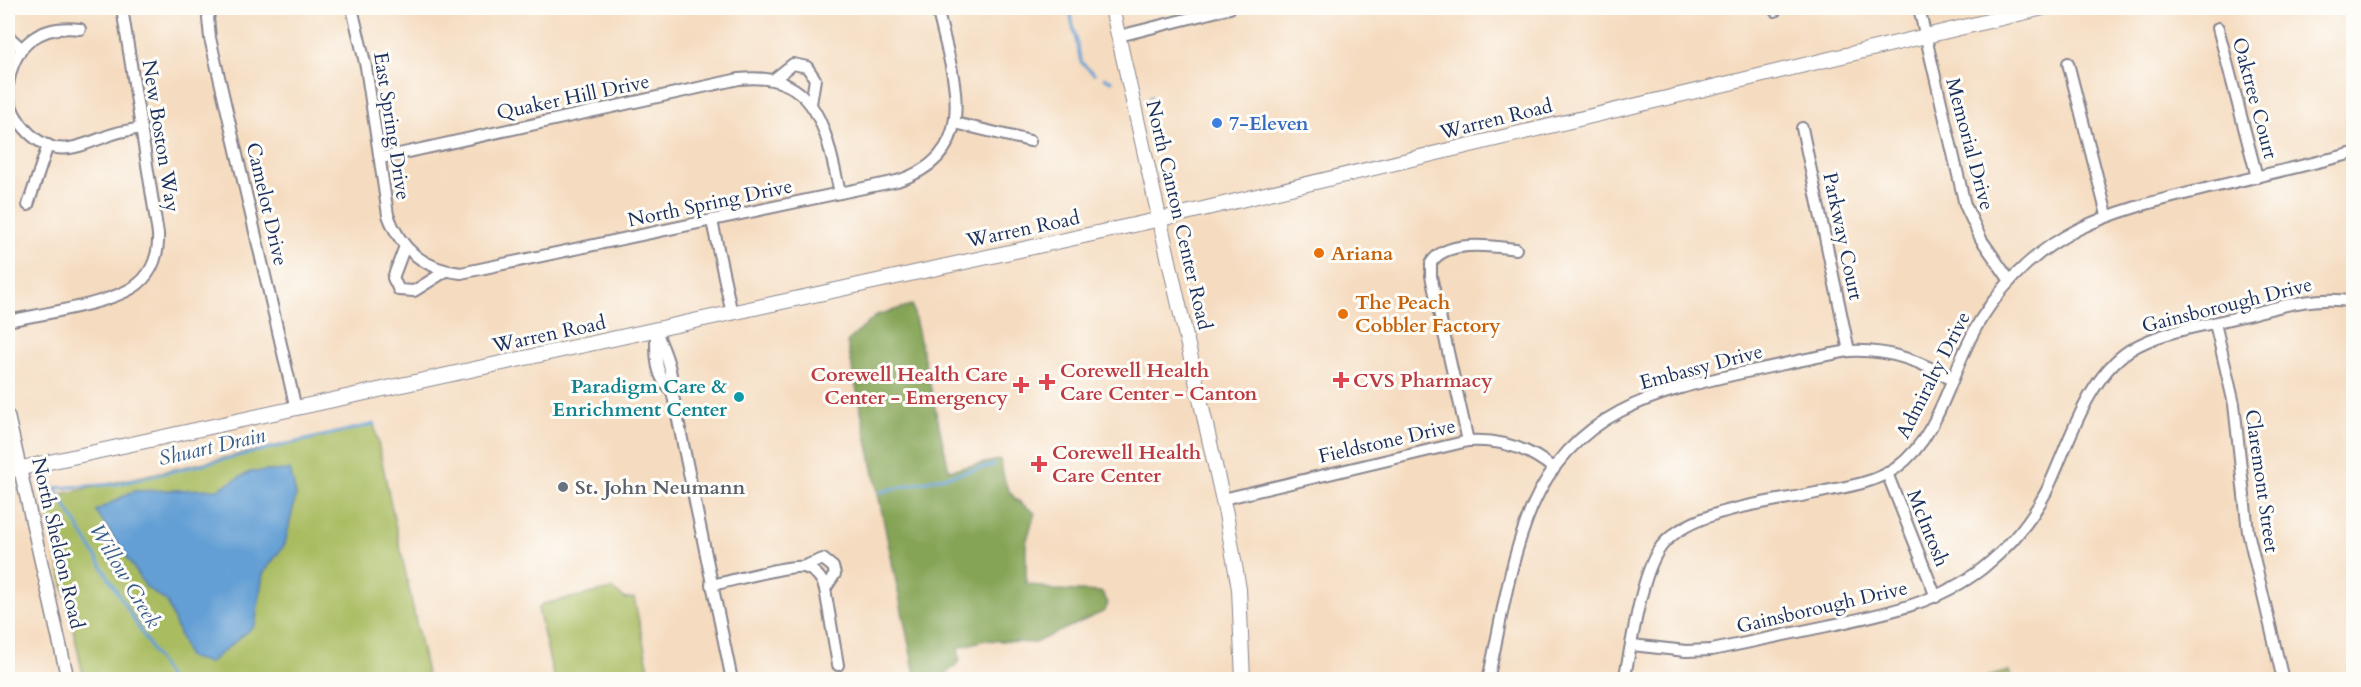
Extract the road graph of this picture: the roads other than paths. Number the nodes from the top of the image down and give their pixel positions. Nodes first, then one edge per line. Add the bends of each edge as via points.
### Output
1 (122, 8) edge
2 (212, 8) edge
3 (352, 8) edge
4 (937, 8) edge
5 (1112, 8) edge
6 (1230, 8) edge
7 (1919, 8) edge
8 (2043, 8) edge
9 (2218, 28) dead end
10 (80, 29) dead end
11 (8, 36) edge
12 (1119, 36) junction
13 (1924, 36) junction
14 (21, 48) junction
15 (2068, 63) dead end
16 (773, 80) junction
17 (8, 85) edge
18 (8, 93) edge
19 (811, 104) junction
20 (955, 123) junction
21 (142, 128) junction
22 (1802, 128) dead end
23 (1030, 141) dead end
24 (48, 146) junction
25 (2354, 153) edge
26 (381, 158) junction
27 (2257, 177) junction
28 (840, 193) junction
29 (28, 205) dead end
30 (2107, 215) junction
31 (1161, 219) junction
32 (712, 220) junction
33 (405, 246) junction
34 (1516, 249) dead end
35 (421, 261) joint
36 (446, 271) junction
37 (2010, 281) junction
38 (2354, 303) edge
39 (732, 314) junction
40 (8, 321) edge
41 (2215, 323) junction
42 (656, 331) junction
43 (1849, 351) junction
44 (1952, 380) junction
45 (296, 409) junction
46 (8, 416) edge
47 (1467, 441) junction
48 (14, 469) edge
49 (1554, 469) junction
50 (1887, 473) junction
51 (1223, 498) junction
52 (802, 567) junction
53 (711, 585) junction
54 (825, 589) junction
55 (1936, 597) junction
56 (1632, 645) junction
57 (838, 665) dead end
58 (68, 680) edge
59 (732, 680) edge
60 (1243, 680) edge
61 (1488, 680) edge
62 (1624, 680) edge
63 (2283, 680) edge

1 - 21 street, New Boston Way
2 - 45 street, Camelot Drive via 208,18 210,38
3 - 26 street, East Spring Drive
4 - 20 street via 956,92
5 - 12 main road, North Canton Center Road
6 - 12 street
7 - 13 street, Memorial Drive
8 - 13 main road, Warren Road
9 - 27 street, Oaktree Court
10 - 14 street via 52,29
11 - 14 street
12 - 31 main road, North Canton Center Road
13 - 31 main road, Warren Road
13 - 37 street, Memorial Drive via 1965,205 1981,239
14 - 17 street
15 - 30 street
16 - 19 street, Quaker Hill Drive via 793,88
16 - 19 street via 793,64 807,67 815,79
16 - 26 street, Quaker Hill Drive via 739,79
18 - 24 street via 9,104 21,126
19 - 28 street, Quaker Hill Drive via 825,128
20 - 23 street
20 - 28 street, North Spring Drive via 943,151 920,172
21 - 24 street via 72,149
21 - 40 street, New Boston Way via 158,234 151,269 137,285 119,294
22 - 43 street, Parkway Court
24 - 29 street
25 - 27 street, Admiralty Drive
26 - 33 street, East Spring Drive via 388,215
27 - 30 street, Admiralty Drive
28 - 32 street, North Spring Drive
30 - 37 street, Admiralty Drive via 2058,240
31 - 39 main road, Warren Road
31 - 51 main road, North Canton Center Road
32 - 36 street, North Spring Drive via 477,272
32 - 39 street
33 - 35 street, East Spring Drive
33 - 36 street via 393,278 399,290 414,291
34 - 47 street via 1478,244 1443,251 1430,268
35 - 36 street, North Spring Drive
37 - 44 street, Admiralty Drive via 1980,321
38 - 41 street, Gainsborough Drive via 2330,299 2302,302
39 - 42 main road, Warren Road
41 - 55 street, Gainsborough Drive via 2148,341 2112,364 2093,390 2045,494 2025,525 1984,567
41 - 63 street, Claremont Street via 2234,404 2248,532
42 - 45 main road, Warren Road
42 - 53 street via 672,381
43 - 44 street, Embassy Drive via 1901,356
43 - 49 street, Embassy Drive via 1650,396 1598,425
44 - 50 street, Admiralty Drive via 1923,441
45 - 48 main road, Warren Road
46 - 48 street, North Sheldon Road
47 - 49 street, Fieldstone Drive via 1514,446
47 - 51 street, Fieldstone Drive
48 - 58 street, North Sheldon Road
49 - 61 street, Embassy Drive via 1533,505 1521,537
50 - 55 street, McIntosh
50 - 56 street, Admiralty Drive via 1862,483 1706,517 1681,528 1665,541 1653,561
51 - 60 main road, North Canton Center Road via 1239,589
52 - 53 street
52 - 54 street via 818,575
52 - 54 street via 823,559 830,563 835,574
53 - 59 street
54 - 57 street
55 - 56 street, Gainsborough Drive via 1893,612 1712,650
56 - 62 street, Admiralty Drive

